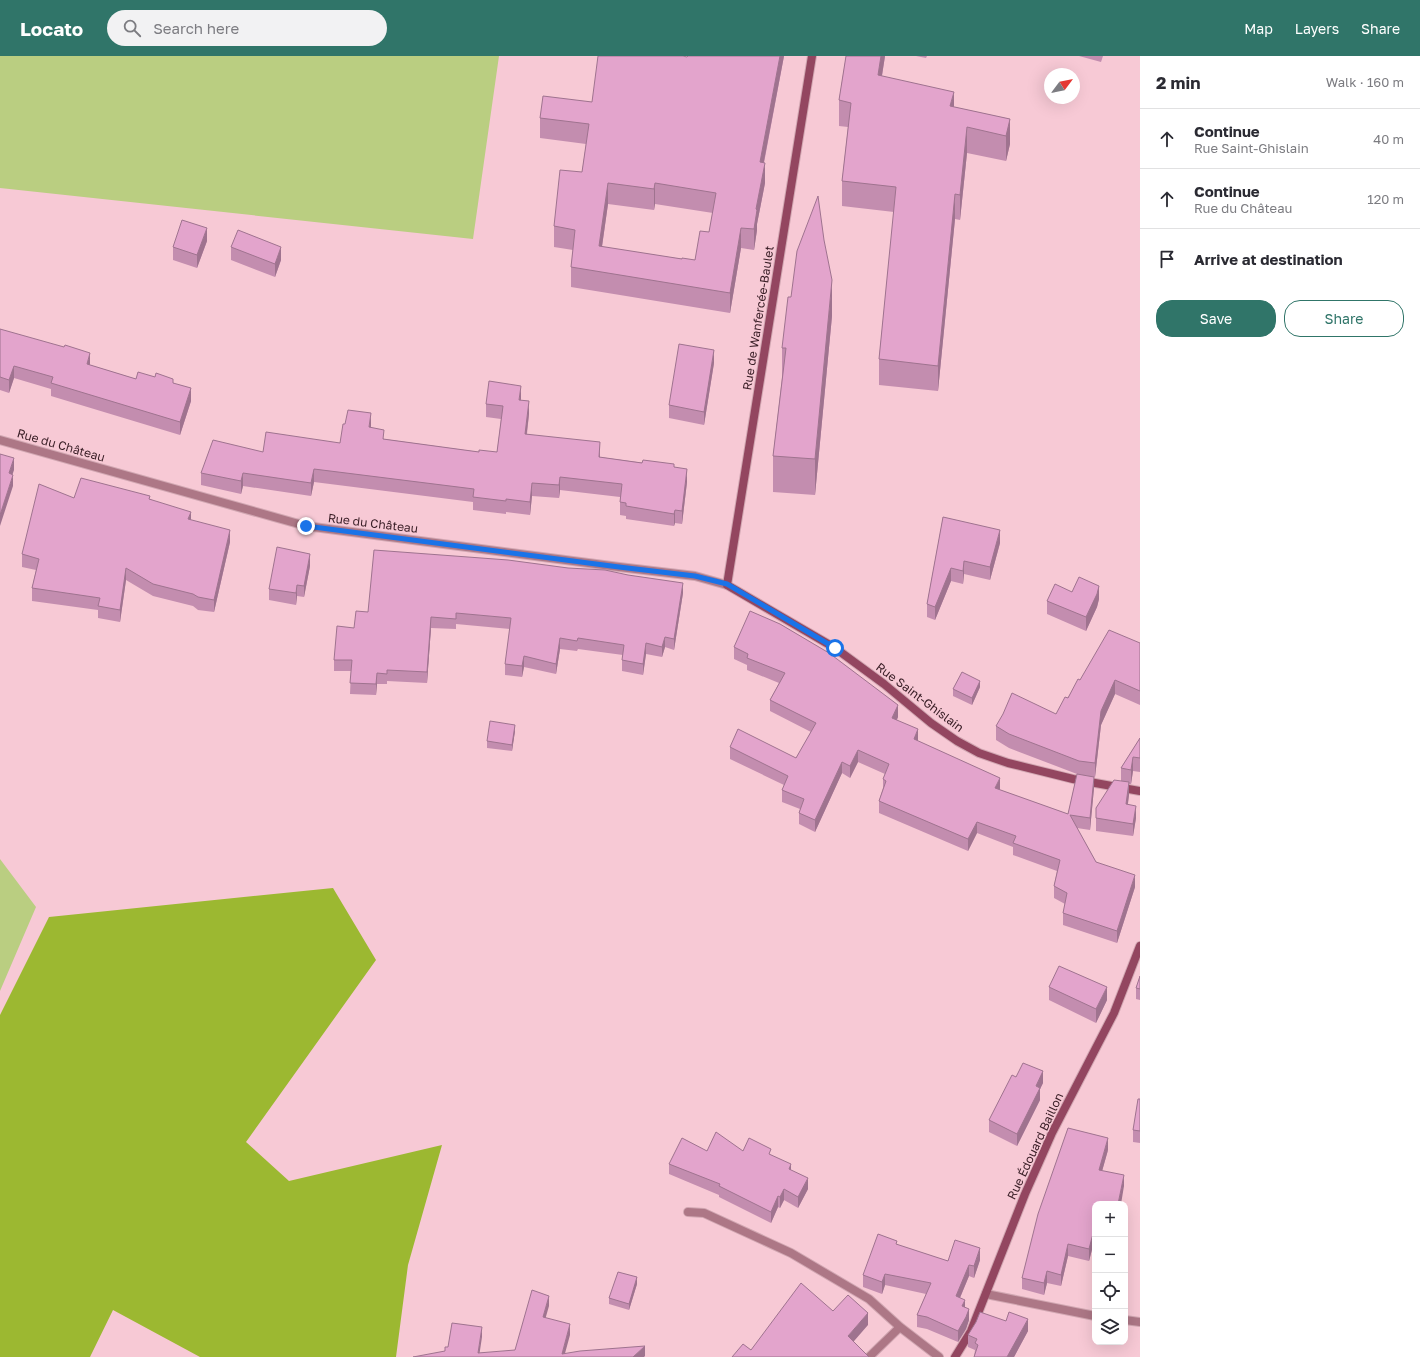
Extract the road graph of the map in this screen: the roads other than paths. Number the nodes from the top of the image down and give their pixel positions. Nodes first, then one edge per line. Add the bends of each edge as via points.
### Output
1 (812, 56) edge
2 (0, 440) edge
3 (727, 584) junction
4 (1140, 791) edge
5 (1140, 946) edge
6 (688, 1212) dead end
7 (986, 1294) junction
8 (1092, 1315) edge
9 (1128, 1320) edge
10 (1140, 1322) edge
11 (900, 1327) junction
12 (869, 1357) edge
13 (940, 1357) edge
14 (955, 1357) edge

1 - 3 main road, Rue de Wanfercée-Baulet
2 - 3 street, Rue du Château via 306,526 695,576
3 - 4 main road, Rue Saint-Ghislain via 835,648 931,723 979,753 1074,779
5 - 7 main road, Rue Édouard Baillon via 1114,1013 1052,1133 1025,1194
6 - 11 street via 704,1213 791,1253 869,1299
7 - 8 street
7 - 14 main road, Rue Édouard Baillon via 971,1331
9 - 10 street
11 - 12 street
11 - 13 street

